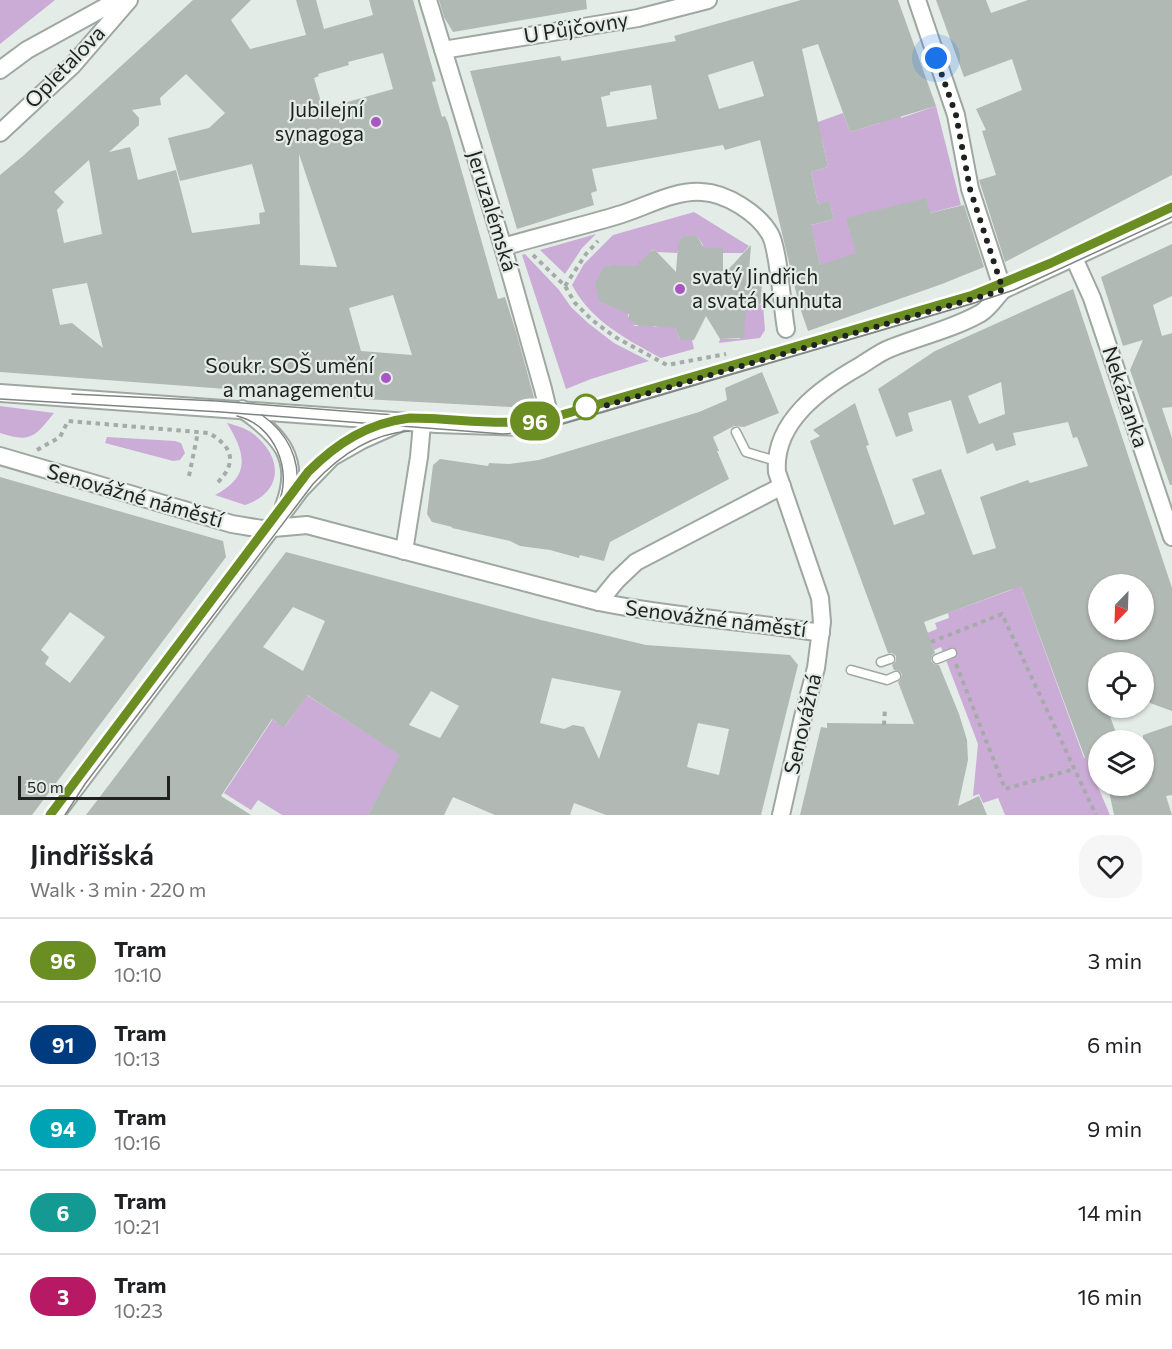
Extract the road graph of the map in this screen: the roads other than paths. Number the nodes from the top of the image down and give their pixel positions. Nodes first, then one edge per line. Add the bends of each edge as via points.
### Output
1 (118, 0) edge
2 (129, 0) edge
3 (428, 0) edge
4 (708, 0) edge
5 (916, 0) edge
6 (443, 50) junction
7 (0, 70) edge
8 (0, 133) edge
9 (1172, 212) edge
10 (503, 247) junction
11 (1074, 258) junction
12 (1003, 290) junction
13 (786, 329) dead end
14 (0, 393) edge
15 (242, 409) junction
16 (402, 422) junction
17 (422, 423) junction
18 (546, 423) junction
19 (736, 432) dead end
20 (0, 456) edge
21 (776, 461) junction
22 (782, 486) junction
23 (272, 528) junction
24 (1172, 537) edge
25 (404, 551) junction
26 (599, 602) junction
27 (821, 633) junction
28 (952, 653) road end
29 (890, 659) dead end
30 (937, 659) dead end
31 (881, 662) dead end
32 (851, 670) dead end
33 (896, 676) dead end
34 (55, 815) edge
35 (781, 815) edge

1 - 7 street, Opletalova via 27,50
2 - 8 street, Opletalova via 72,66
3 - 6 street, Jeruzalémská
4 - 6 street, U Půjčovny via 638,18
5 - 12 street via 956,115 970,189
6 - 10 street, Jeruzalémská
9 - 11 street
10 - 13 street via 678,195 709,193 751,214 771,236
10 - 18 street, Jeruzalémská via 548,410
11 - 12 street
11 - 24 street, Nekázanka via 1092,298
12 - 18 lane
12 - 21 street via 983,312 890,348 812,398 792,422
14 - 15 street
15 - 16 street
15 - 23 street via 279,440 290,461 289,495
16 - 17 street
16 - 23 street via 332,458 301,489
17 - 18 street via 524,427
17 - 25 street
19 - 21 lane via 746,452
20 - 23 street, Senovážné náměstí via 232,524
21 - 22 street
22 - 26 street, Senovážné náměstí via 636,562
22 - 27 street, Senovážné náměstí via 820,598
23 - 25 street, Senovážné náměstí via 307,525
23 - 34 street
25 - 26 street, Senovážné náměstí
26 - 27 street, Senovážné náměstí via 641,611
27 - 35 street, Senovážná
28 - 30 lane
29 - 31 lane
32 - 33 lane via 887,680

